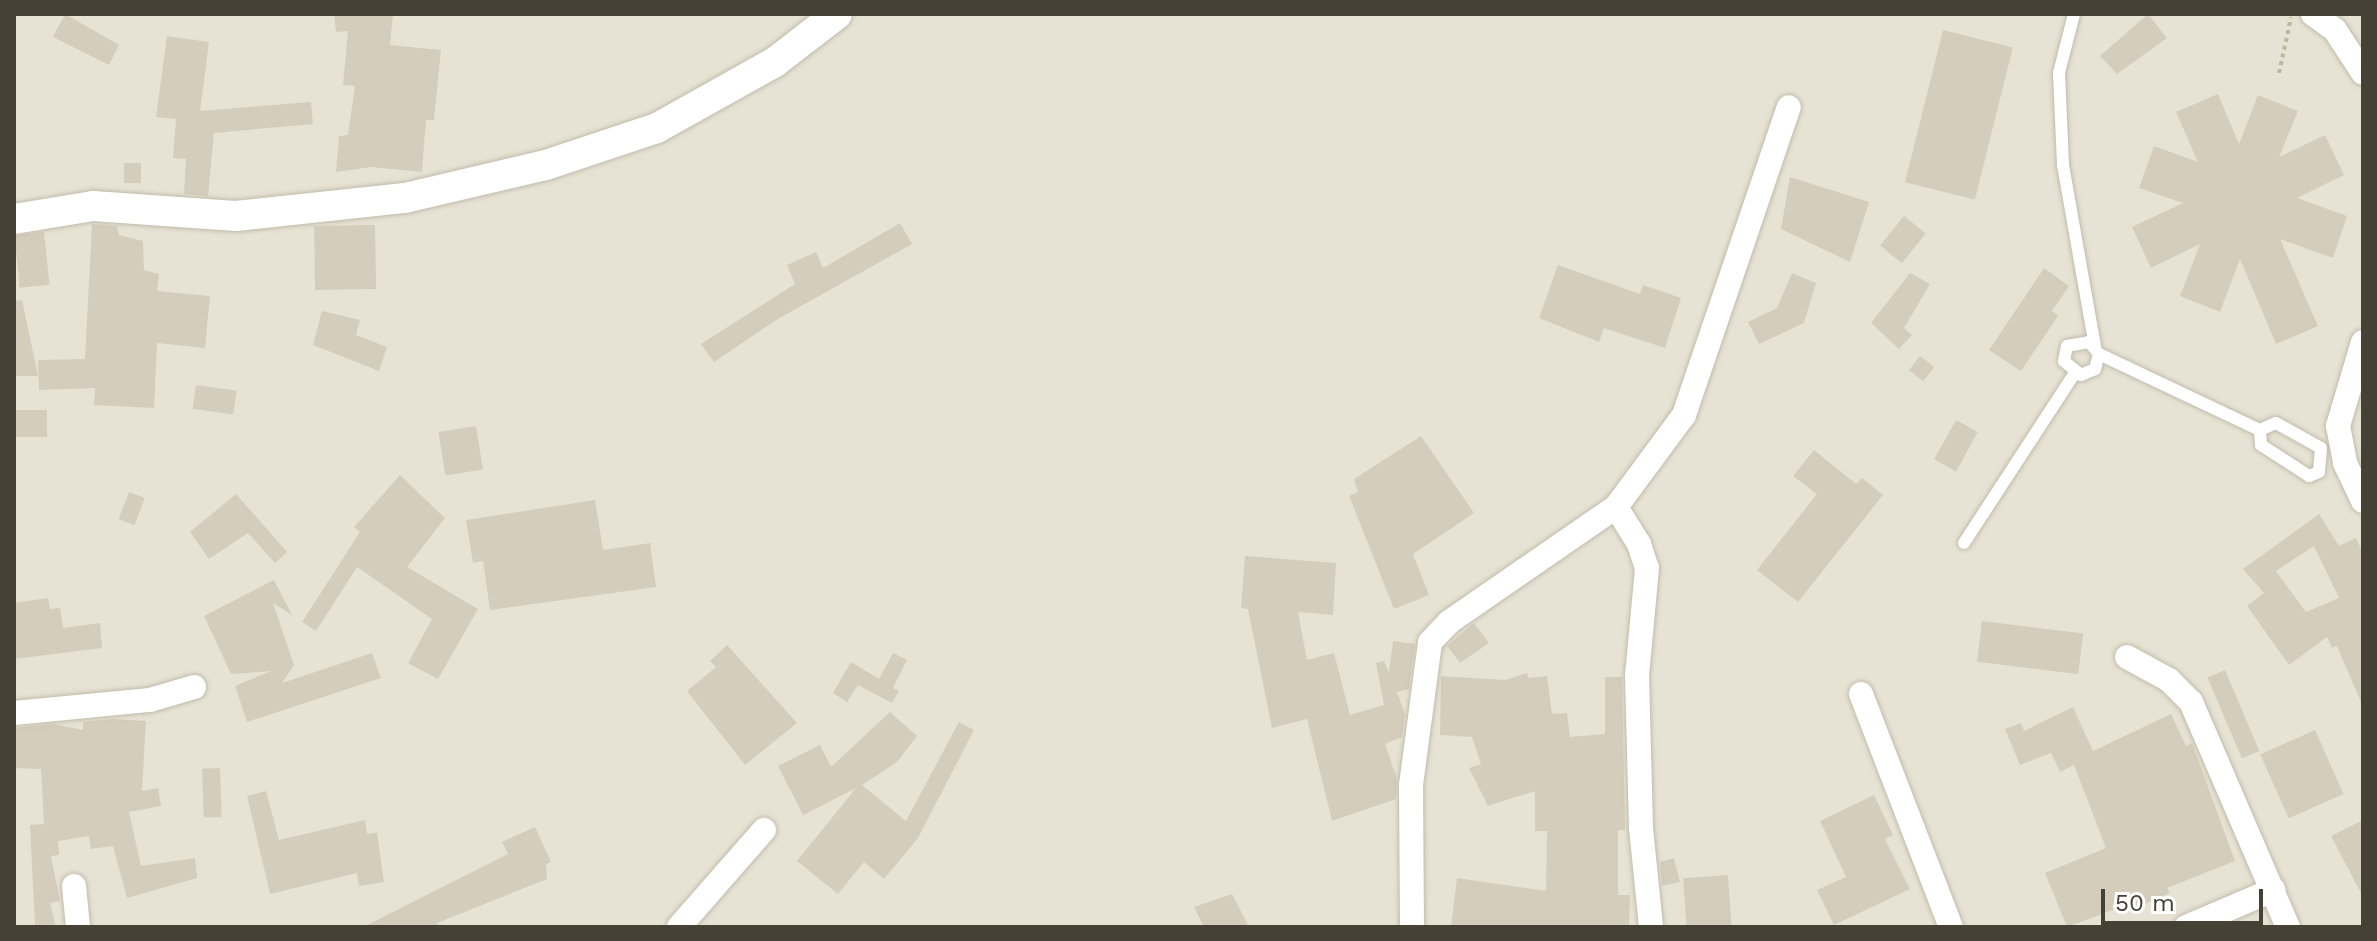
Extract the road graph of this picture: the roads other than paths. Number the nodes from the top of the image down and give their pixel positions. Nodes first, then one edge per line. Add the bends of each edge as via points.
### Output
1 (837, 14) edge
2 (2074, 14) edge
3 (2313, 14) edge
4 (2363, 73) edge
5 (1789, 107) dead end
6 (14, 219) edge
7 (2363, 342) edge
8 (2097, 350) junction
9 (2074, 374) junction
10 (2260, 430) junction
11 (2344, 462) edge
12 (2360, 494) edge
13 (1616, 507) junction
14 (1964, 543) dead end
15 (2127, 657) dead end
16 (194, 687) dead end
17 (1861, 694) dead end
18 (14, 713) edge
19 (764, 830) dead end
20 (74, 886) dead end
21 (2273, 890) junction
22 (78, 927) edge
23 (679, 927) edge
24 (1412, 927) edge
25 (1651, 927) edge
26 (1951, 927) edge
27 (2186, 927) edge
28 (2288, 927) edge

1 - 6 street via 775,62 657,128 546,165 405,198 236,216 93,206
2 - 8 lane via 2059,73 2063,165
3 - 4 street via 2335,30
5 - 13 street via 1684,415
7 - 11 street via 2338,426
8 - 9 lane via 2095,369
8 - 9 lane via 2081,340 2067,346 2064,361
8 - 10 lane
9 - 14 lane
10 - 11 lane via 2276,423
10 - 11 lane via 2257,437 2272,455 2309,476
11 - 12 street
13 - 24 street via 1449,622 1430,642 1411,785
13 - 25 street via 1647,568 1637,675 1641,828
15 - 21 street via 2169,680 2191,702
16 - 18 street via 150,700
17 - 26 street
19 - 23 street
20 - 22 street
21 - 27 street
21 - 28 street

